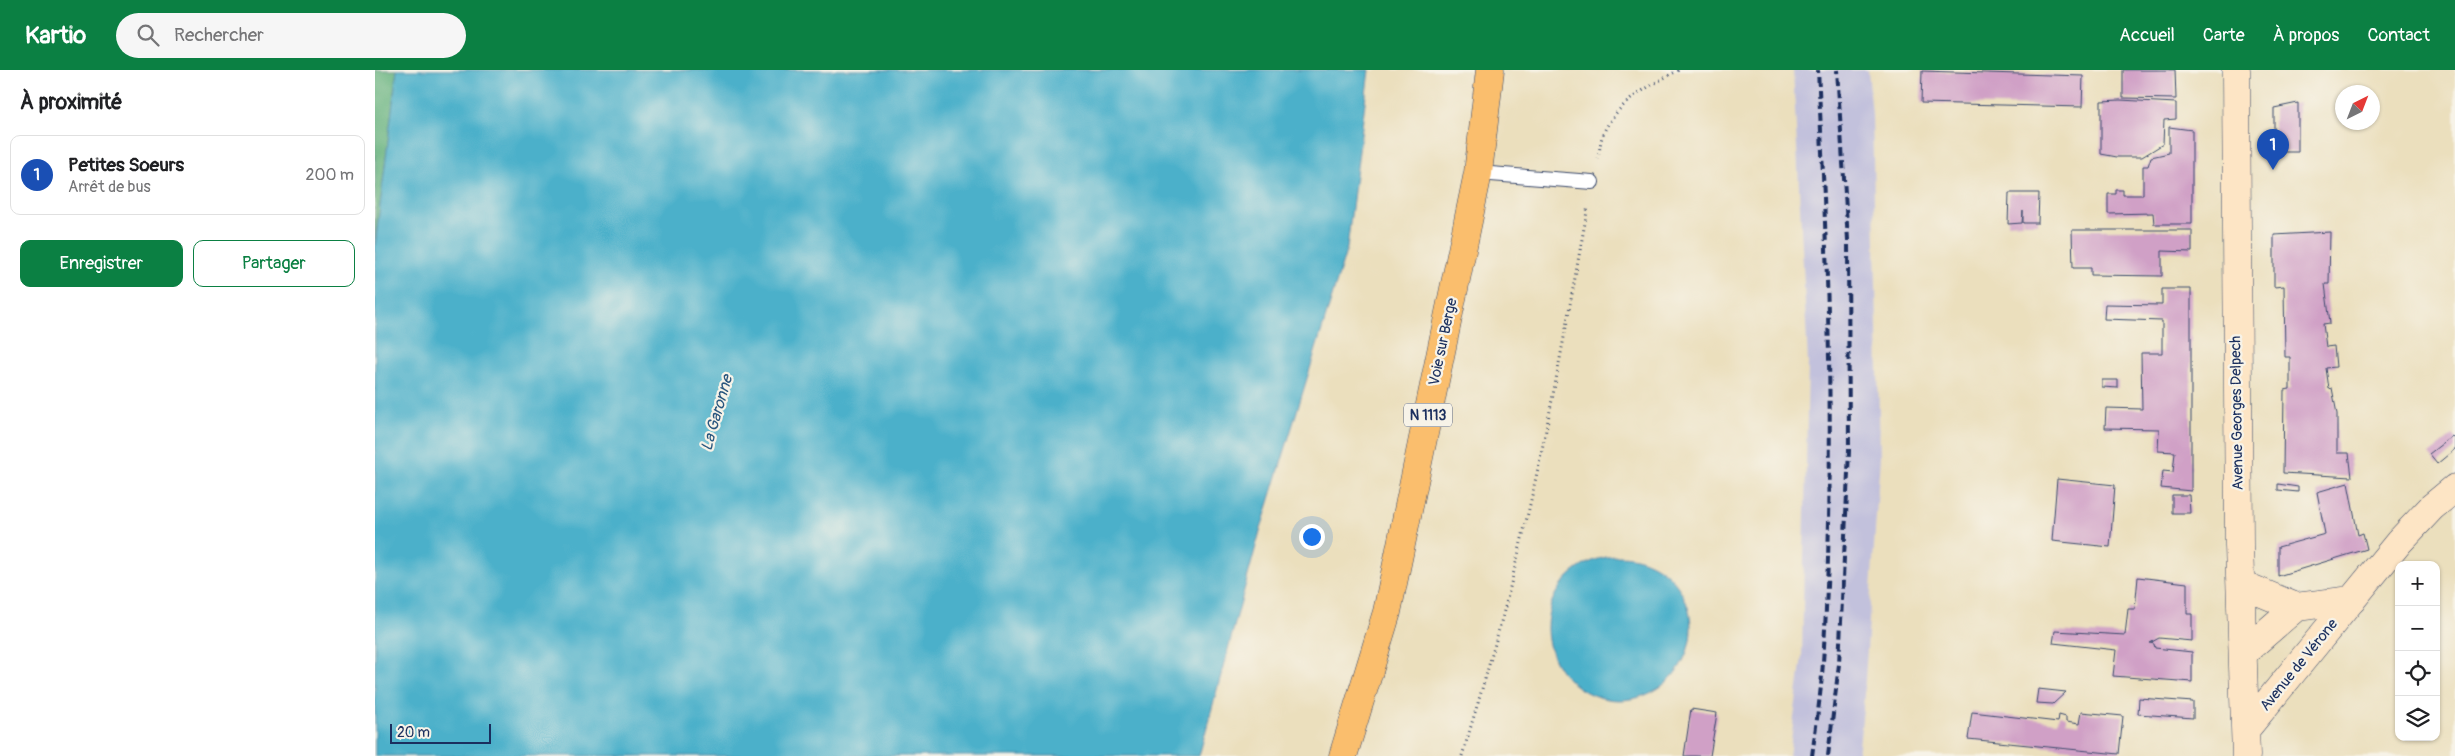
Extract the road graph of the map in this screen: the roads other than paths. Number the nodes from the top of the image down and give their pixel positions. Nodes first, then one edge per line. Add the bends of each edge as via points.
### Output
1 (1490, 70) edge
2 (2235, 73) edge
3 (1478, 173) junction
4 (1592, 182) road end
5 (2455, 488) edge
6 (2241, 584) junction
7 (2352, 600) junction
8 (2296, 608) junction
9 (2243, 653) junction
10 (2247, 729) junction
11 (1343, 756) edge
12 (2246, 756) edge

1 - 3 main road, Voie sur Berge / N 1113
2 - 6 main road, Avenue Georges Delpech via 2236,378
3 - 4 lane
3 - 11 main road, Voie sur Berge / N 1113 via 1387,612
5 - 7 main road, Avenue de Vérone via 2399,542
6 - 8 main road
6 - 9 main road, Avenue Georges Delpech
7 - 8 main road, Avenue de Vérone
7 - 10 main road, Avenue de Vérone
8 - 9 main road
9 - 10 main road, Avenue Georges Delpech
10 - 12 main road, Avenue Georges Delpech

